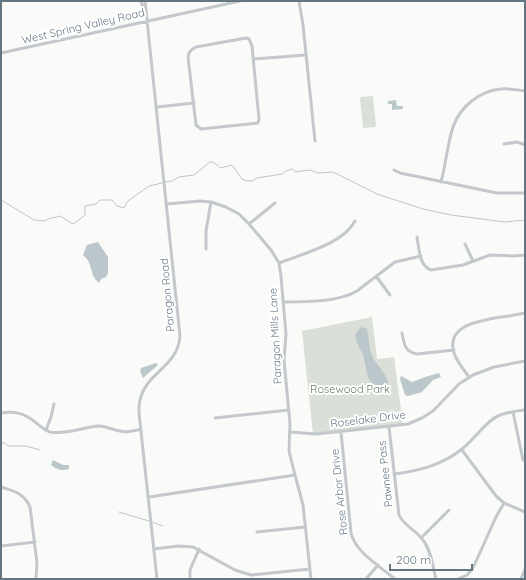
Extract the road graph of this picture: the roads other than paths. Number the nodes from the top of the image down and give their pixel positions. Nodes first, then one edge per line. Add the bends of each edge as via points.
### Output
1 (141, 1) edge
2 (145, 1) edge
3 (240, 1) edge
4 (299, 1) edge
5 (147, 21) junction
6 (1, 53) edge
7 (306, 55) junction
8 (254, 59) junction
9 (525, 91) edge
10 (194, 104) junction
11 (157, 108) junction
12 (315, 141) dead end
13 (504, 144) dead end
14 (525, 145) edge
15 (394, 170) dead end
16 (441, 182) junction
17 (525, 193) edge
18 (211, 202) junction
19 (275, 203) dead end
20 (167, 204) junction
21 (356, 221) dead end
22 (249, 224) junction
23 (417, 237) dead end
24 (465, 244) dead end
25 (206, 249) dead end
26 (525, 255) edge
27 (421, 256) junction
28 (473, 262) junction
29 (279, 263) junction
30 (376, 276) junction
31 (390, 295) dead end
32 (284, 302) junction
33 (525, 313) edge
34 (402, 333) dead end
35 (454, 350) junction
36 (525, 361) edge
37 (469, 377) junction
38 (54, 404) dead end
39 (289, 410) junction
40 (525, 410) edge
41 (513, 412) junction
42 (1, 413) edge
43 (215, 418) dead end
44 (389, 427) junction
45 (46, 430) junction
46 (141, 430) junction
47 (289, 432) junction
48 (341, 432) junction
49 (462, 450) junction
50 (523, 460) dead end
51 (394, 474) junction
52 (295, 475) junction
53 (1, 487) edge
54 (149, 497) junction
55 (504, 503) junction
56 (449, 510) dead end
57 (525, 512) edge
58 (305, 527) junction
59 (257, 532) dead end
60 (421, 538) junction
61 (35, 542) junction
62 (1, 546) edge
63 (154, 549) junction
64 (199, 549) junction
65 (378, 565) junction
66 (310, 569) junction
67 (525, 569) edge
68 (267, 574) junction
69 (268, 578) edge
70 (36, 579) edge
71 (157, 579) edge
72 (190, 579) edge
73 (311, 579) edge
74 (366, 579) edge
75 (395, 579) edge
76 (436, 579) edge
77 (458, 579) edge
78 (520, 579) edge

1 - 5 street, Paragon Road
2 - 5 street, Paragon Road
3 - 5 street, West Spring Valley Road
4 - 7 street
5 - 6 street, West Spring Valley Road
5 - 11 street, Paragon Road
7 - 8 street
7 - 12 street
8 - 10 street via 251,42 246,38 191,50 188,57
8 - 10 street via 258,123 201,129 196,125
9 - 16 street via 504,89 489,92 464,108 453,127
10 - 11 street
11 - 20 street, Paragon Road
13 - 14 street via 517,142
15 - 16 street
16 - 17 street via 497,193
18 - 20 street, Paragon Mills Lane
18 - 22 street, Paragon Mills Lane via 239,214
18 - 25 street via 206,230
19 - 22 street
20 - 46 street, Paragon Road via 178,349 144,389 139,401
21 - 29 street via 333,241
22 - 29 street, Paragon Mills Lane
23 - 27 street
24 - 28 street
26 - 28 street via 490,255
27 - 28 street via 424,266 431,270
27 - 30 street via 395,262
29 - 32 street, Paragon Mills Lane
30 - 31 street
30 - 32 street via 347,296 318,301
32 - 39 street, Paragon Mills Lane via 284,360
33 - 35 street via 469,324 456,335
34 - 35 street via 405,348 411,353
35 - 37 street via 456,358
36 - 37 street, Roselake Drive via 486,369
37 - 44 street, Roselake Drive via 428,415 408,424
38 - 45 street
39 - 43 street
39 - 47 street, Paragon Mills Lane
40 - 41 street
41 - 49 street via 494,418
41 - 50 street
42 - 45 street via 21,413
44 - 48 street, Roselake Drive
44 - 51 street, Pawnee Pass
45 - 46 street via 62,432 99,426 120,432
46 - 54 street, Paragon Road
47 - 48 street, Roselake Drive
47 - 52 street, Paragon Mills Lane via 289,451
48 - 65 street, Rose Arbor Drive via 352,537 359,549
49 - 51 street via 432,466
49 - 55 street
51 - 60 street, Pawnee Pass via 399,515
52 - 54 street
52 - 58 street, Paragon Mills Lane via 303,505
53 - 61 street via 17,492 29,503
54 - 63 street, Paragon Road
55 - 57 street
55 - 77 street via 473,568 467,575
56 - 60 street
58 - 59 street
58 - 66 street, Paragon Mills Lane
60 - 76 street, Pawnee Pass via 429,550
61 - 62 street
61 - 70 street via 38,568
63 - 64 street via 187,546
63 - 71 street, Paragon Road
64 - 68 street via 243,573
64 - 72 street via 190,570
65 - 74 street
65 - 75 street, Rose Arbor Drive
66 - 68 street
66 - 73 street, Paragon Mills Lane
67 - 78 street
68 - 69 street

